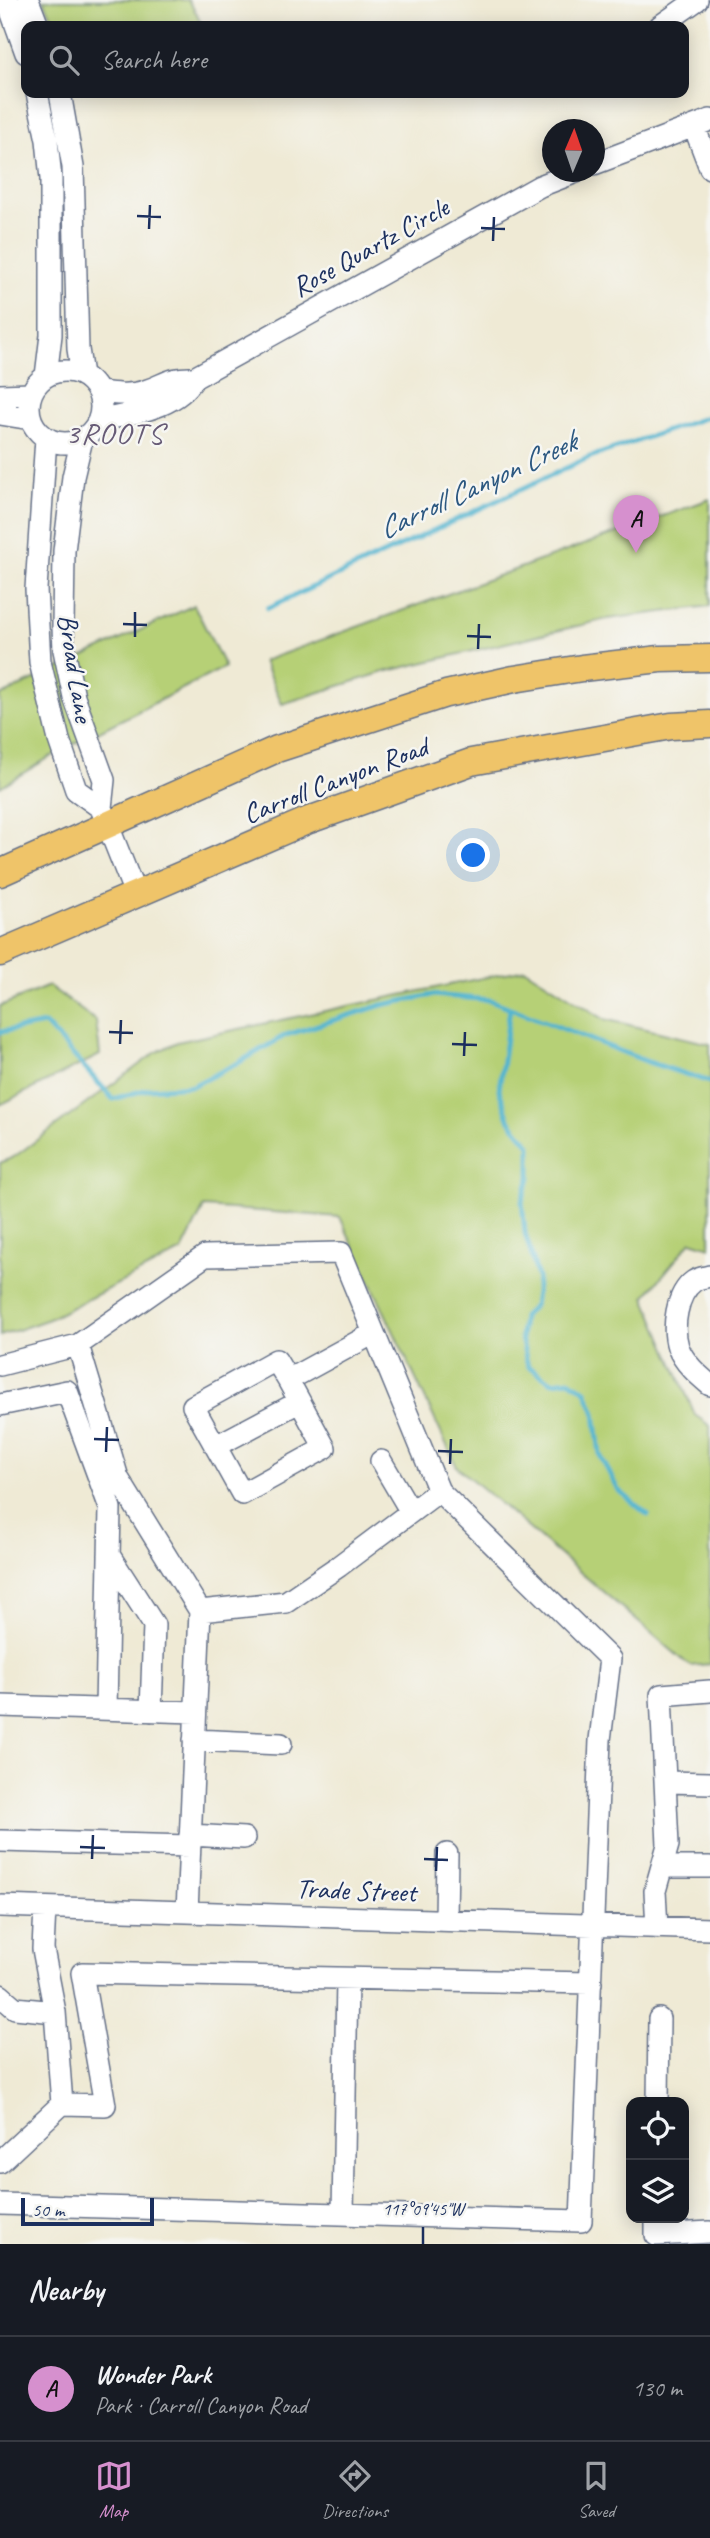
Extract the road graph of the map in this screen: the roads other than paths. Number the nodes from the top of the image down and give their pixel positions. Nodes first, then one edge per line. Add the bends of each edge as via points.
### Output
1 (6, 0) edge
2 (28, 0) edge
3 (697, 0) edge
4 (36, 21) edge
5 (667, 21) edge
6 (21, 40) edge
7 (38, 98) edge
8 (61, 98) edge
9 (702, 123) edge
10 (605, 160) edge
11 (710, 167) edge
12 (550, 182) edge
13 (82, 374) junction
14 (46, 376) junction
15 (194, 378) junction
16 (99, 392) junction
17 (31, 394) junction
18 (0, 395) edge
19 (0, 414) edge
20 (31, 419) junction
21 (99, 421) junction
22 (46, 438) junction
23 (82, 439) junction
24 (710, 658) edge
25 (710, 724) edge
26 (105, 816) junction
27 (0, 873) edge
28 (136, 896) junction
29 (0, 953) edge
30 (710, 1276) edge
31 (373, 1333) junction
32 (78, 1345) junction
33 (0, 1365) edge
34 (288, 1380) junction
35 (710, 1385) edge
36 (299, 1402) junction
37 (0, 1405) edge
38 (216, 1446) junction
39 (381, 1461) dead end
40 (439, 1491) junction
41 (411, 1512) junction
42 (109, 1555) junction
43 (200, 1611) junction
44 (710, 1691) edge
45 (0, 1706) edge
46 (106, 1709) junction
47 (151, 1711) junction
48 (195, 1712) junction
49 (194, 1740) junction
50 (281, 1744) dead end
51 (667, 1782) junction
52 (710, 1783) edge
53 (244, 1838) dead end
54 (0, 1841) edge
55 (190, 1841) junction
56 (447, 1854) dead end
57 (662, 1867) junction
58 (710, 1867) edge
59 (0, 1906) edge
60 (45, 1908) junction
61 (187, 1912) junction
62 (446, 1920) junction
63 (593, 1926) junction
64 (657, 1928) junction
65 (710, 1929) edge
66 (346, 1979) junction
67 (591, 1983) junction
68 (0, 1995) edge
69 (55, 2012) junction
70 (659, 2019) dead end
71 (658, 2097) edge
72 (62, 2104) junction
73 (0, 2162) edge
74 (0, 2204) edge
75 (343, 2214) junction
76 (656, 2223) edge
77 (710, 2232) edge

1 - 6 street
2 - 4 street
3 - 5 street
7 - 14 street via 51,179 51,335
8 - 13 street via 73,167
9 - 10 street
9 - 11 street
12 - 15 street, Rose Quartz Circle
13 - 14 street via 58,371
13 - 16 street
14 - 17 street
15 - 16 street, Rose Quartz Circle via 176,377 136,393
15 - 21 street, Rose Quartz Circle via 188,389 163,404
16 - 21 street
17 - 18 street
17 - 20 street
19 - 20 street
20 - 22 street
21 - 23 street
22 - 23 street via 71,443
22 - 26 street, Broad Lane via 36,589 40,662 76,790
23 - 26 street, Broad Lane via 64,551 64,650 74,697 104,780
24 - 26 main road, Carroll Canyon Road via 582,668 446,694 277,749
25 - 28 main road, Carroll Canyon Road via 671,726 471,762 309,820
26 - 27 main road, Carroll Canyon Road
26 - 28 street, Broad Lane
28 - 29 main road, Carroll Canyon Road
30 - 35 street via 694,1281 682,1297 676,1319 678,1347 693,1371
31 - 32 street via 341,1253 205,1256
31 - 34 street
31 - 40 street
32 - 33 street
32 - 43 street via 118,1478
34 - 36 street
34 - 38 street via 276,1360 193,1406
36 - 38 street
36 - 38 street via 325,1448 242,1494
37 - 42 street via 67,1391 110,1508
39 - 41 street
40 - 41 street
40 - 63 street via 610,1659 600,1740
41 - 43 street via 286,1602
42 - 46 street
42 - 47 street via 154,1625
43 - 48 street
44 - 51 street via 661,1695
45 - 46 street
46 - 47 street
47 - 48 street
48 - 49 street
49 - 50 street
49 - 55 street
51 - 52 street
51 - 57 street via 668,1845
53 - 55 street
54 - 55 street
55 - 61 street
56 - 62 street
57 - 58 street
57 - 64 street via 655,1891
59 - 60 street, Trade Street
60 - 61 street, Trade Street
60 - 69 street via 43,1949
61 - 62 street, Trade Street
62 - 63 street, Trade Street
63 - 64 street, Trade Street
63 - 67 street
64 - 65 street, Trade Street
66 - 67 street
66 - 72 street via 82,1973 105,2105
66 - 75 street
67 - 75 street via 582,2221
68 - 69 street via 15,2008
69 - 72 street
70 - 71 street
72 - 73 street
74 - 75 street
76 - 77 street via 656,2235

